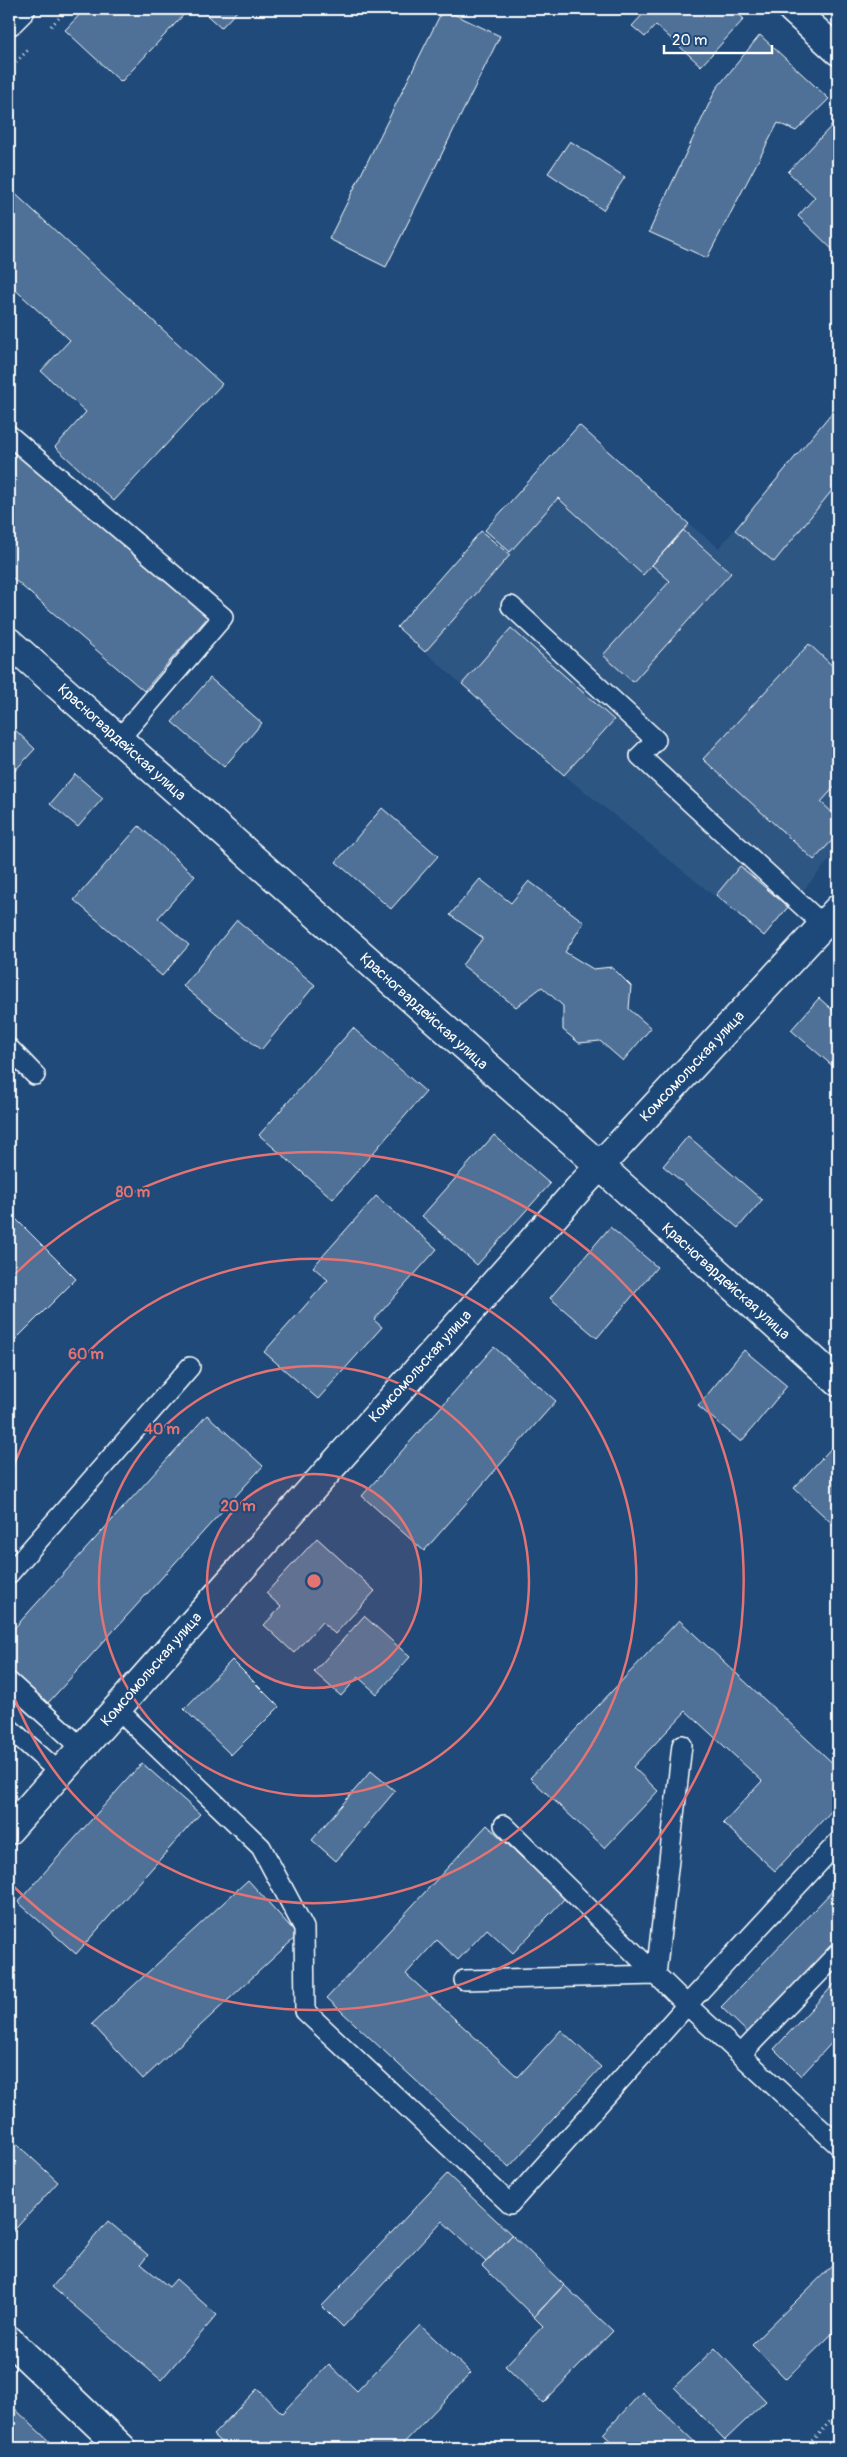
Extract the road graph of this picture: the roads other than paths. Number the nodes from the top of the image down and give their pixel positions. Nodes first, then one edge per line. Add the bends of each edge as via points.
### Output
1 (21, 9) edge
2 (792, 9) edge
3 (9, 21) edge
4 (838, 51) edge
5 (9, 435) edge
6 (511, 606) dead end
7 (9, 642) edge
8 (119, 739) junction
9 (831, 917) edge
10 (9, 1048) edge
11 (35, 1075) dead end
12 (600, 1166) junction
13 (190, 1367) dead end
14 (838, 1382) edge
15 (9, 1574) edge
16 (9, 1682) edge
17 (116, 1708) junction
18 (9, 1728) edge
19 (682, 1745) dead end
20 (82, 1748) junction
21 (60, 1773) junction
22 (504, 1825) dead end
23 (9, 1830) edge
24 (838, 1842) edge
25 (838, 1953) edge
26 (656, 1975) junction
27 (464, 1980) dead end
28 (687, 2005) junction
29 (741, 2054) junction
30 (836, 2139) edge
31 (9, 2340) edge
32 (122, 2448) edge

1 - 3 street
2 - 4 street
5 - 8 lane via 223,617
6 - 9 lane via 656,740 640,756
7 - 8 street, Красногвардейская улица
8 - 12 street, Красногвардейская улица
9 - 12 street, Комсомольская улица
10 - 11 lane
12 - 14 street, Красногвардейская улица
12 - 17 street, Комсомольская улица
13 - 15 lane
16 - 20 lane
17 - 20 street, Комсомольская улица
17 - 28 lane via 261,1848 304,1928 305,2011 510,2204
18 - 21 lane
19 - 26 lane
20 - 21 street, Комсомольская улица
21 - 23 street, Комсомольская улица
22 - 26 lane
24 - 28 lane
25 - 29 lane
26 - 27 lane
26 - 28 lane
28 - 29 lane
29 - 30 lane
31 - 32 street

